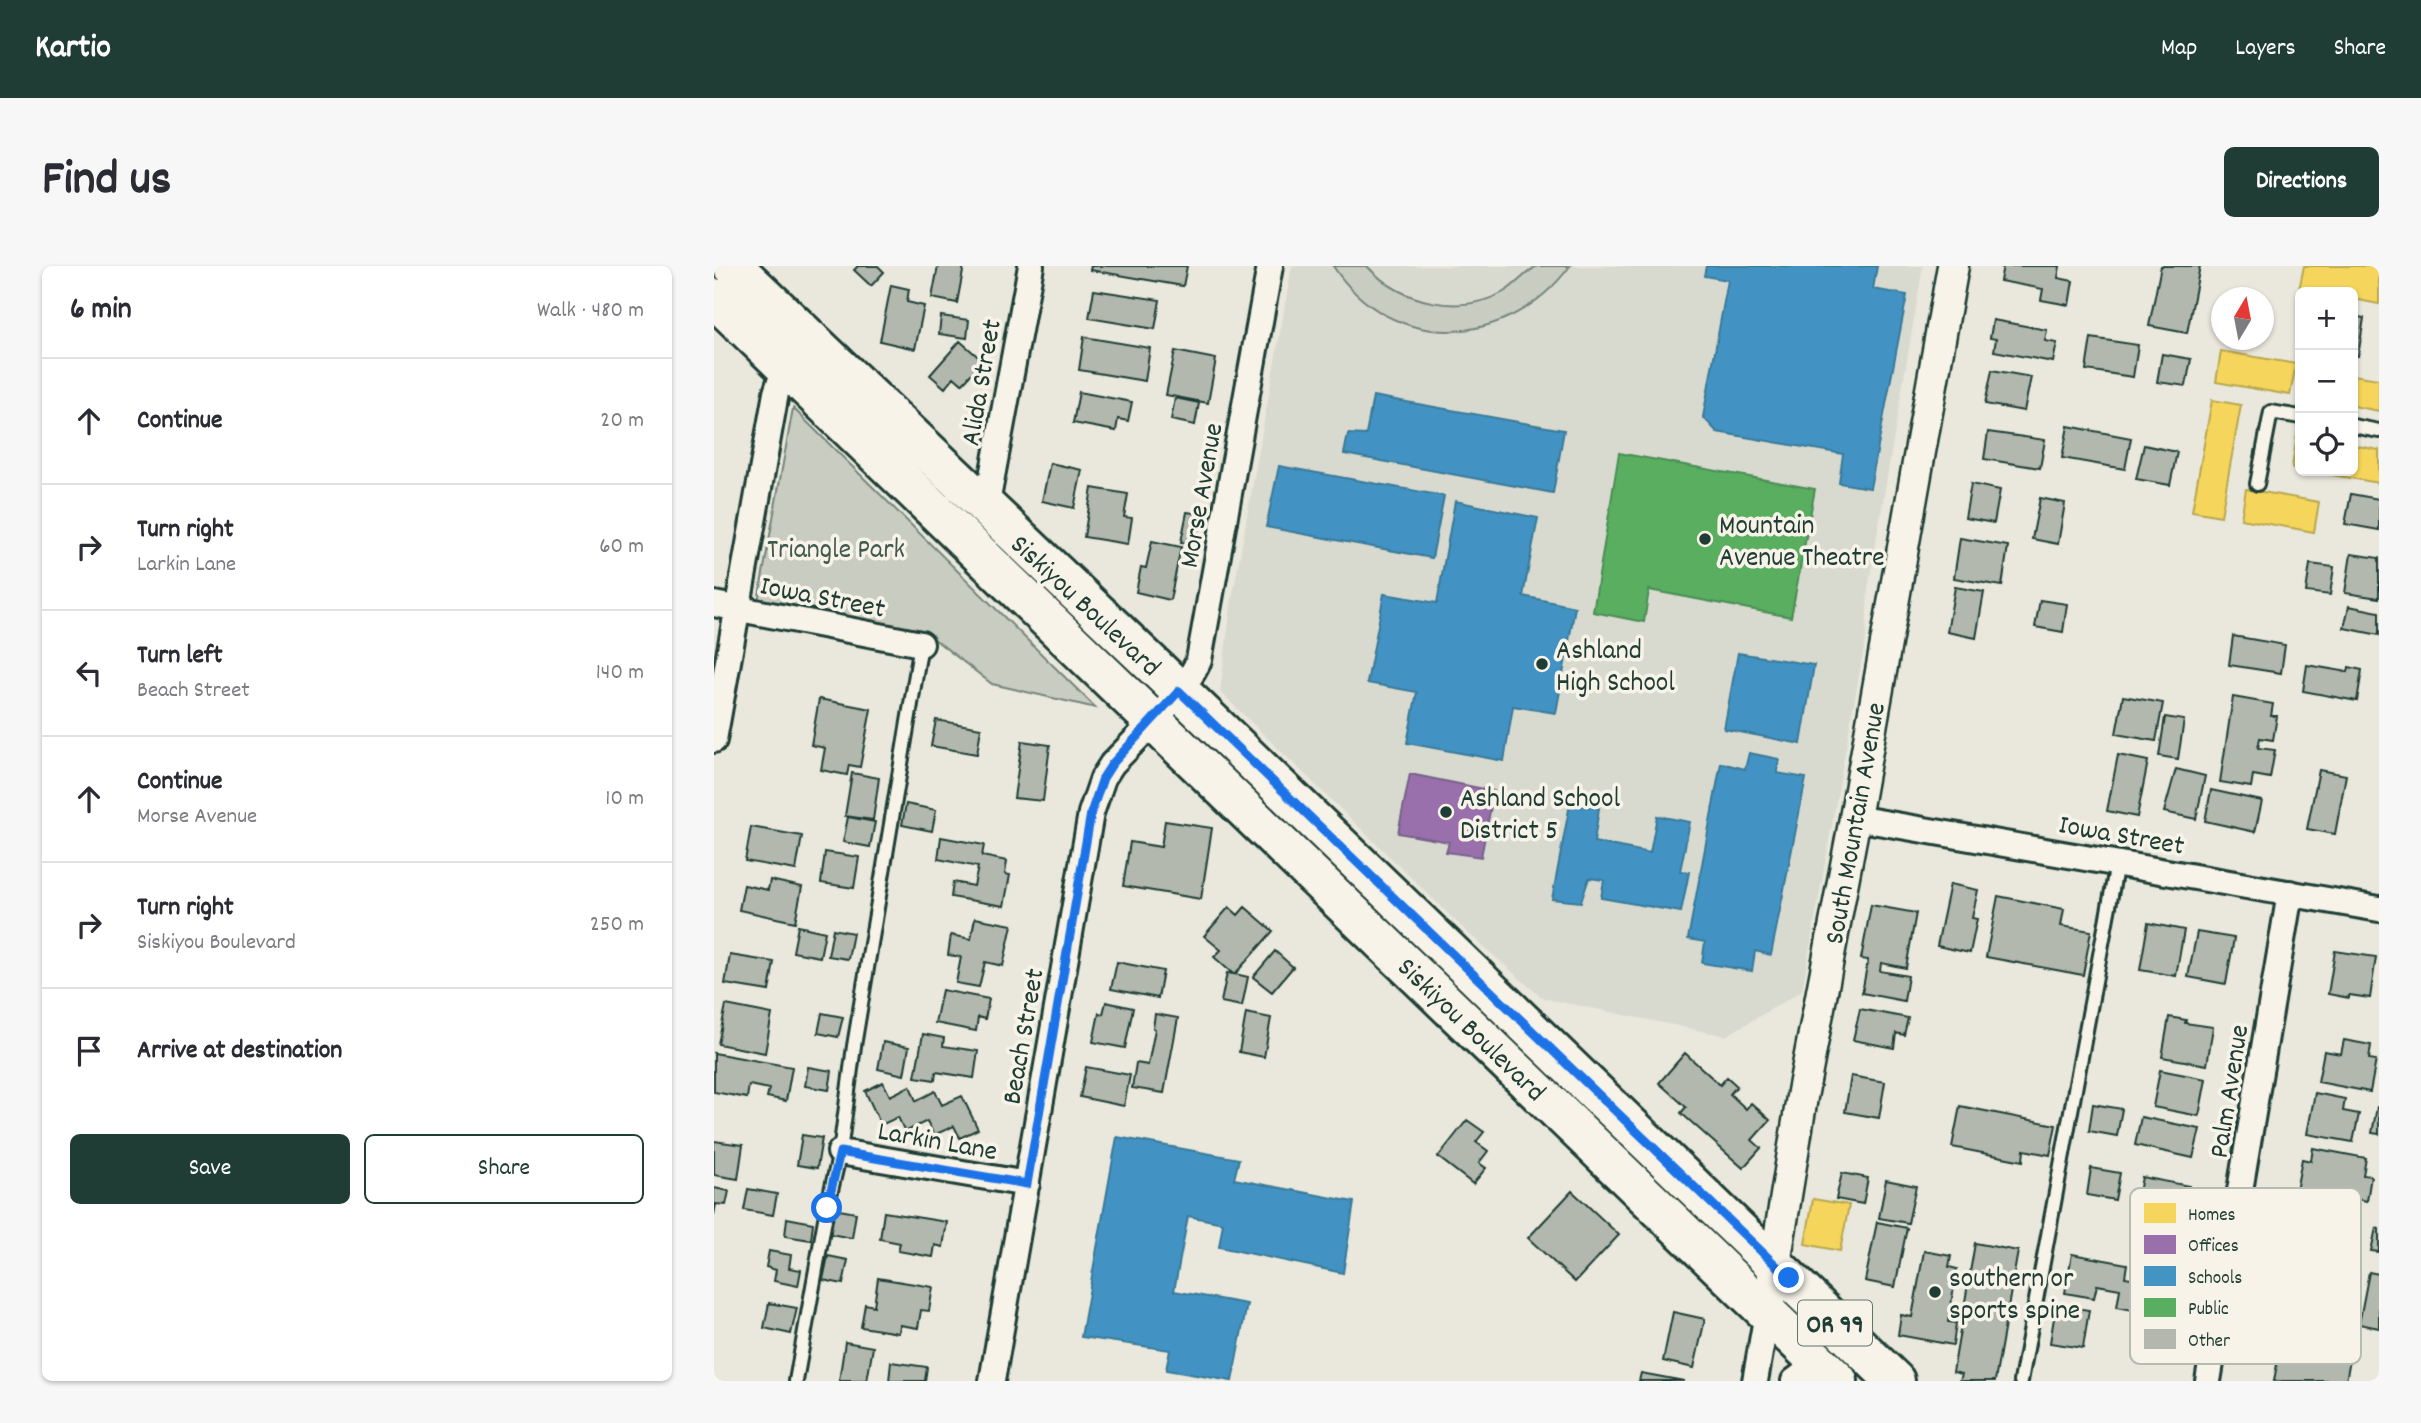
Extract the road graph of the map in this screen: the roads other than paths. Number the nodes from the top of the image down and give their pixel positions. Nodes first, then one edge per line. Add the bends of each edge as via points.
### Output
1 (733, 266) edge
2 (1031, 266) edge
3 (1270, 266) edge
4 (1953, 266) edge
5 (714, 298) edge
6 (790, 372) junction
7 (2295, 416) edge
8 (2358, 427) edge
9 (2379, 431) edge
10 (2258, 484) dead end
11 (986, 509) junction
12 (725, 606) edge
13 (921, 644) joint
14 (1179, 691) junction
15 (1153, 719) junction
16 (714, 740) edge
17 (1855, 818) junction
18 (2118, 863) junction
19 (2290, 893) junction
20 (2379, 909) edge
21 (840, 1152) junction
22 (1027, 1184) junction
23 (2240, 1188) edge
24 (1775, 1265) junction
25 (1767, 1313) junction
26 (1817, 1375) edge
27 (796, 1381) edge
28 (992, 1381) edge
29 (1755, 1381) edge
30 (1895, 1381) edge
31 (2021, 1381) edge

1 - 11 main road, Siskiyou Boulevard / OR 99
2 - 11 street, Alida Street
3 - 14 street, Morse Avenue via 1204,635 1194,671
4 - 17 street, South Mountain Avenue
5 - 6 main road, Siskiyou Boulevard / OR 99
6 - 12 street via 776,393
6 - 15 main road, Siskiyou Boulevard / OR 99
7 - 10 lane via 2272,412
8 - 9 lane
11 - 14 main road, Siskiyou Boulevard / OR 99
12 - 13 street, Iowa Street
12 - 16 street
13 - 21 lane
14 - 15 street, Morse Avenue
14 - 24 main road, Siskiyou Boulevard / OR 99
15 - 22 street, Beach Street via 1112,764 1091,813
15 - 25 main road, Siskiyou Boulevard / OR 99
17 - 18 street, Iowa Street
17 - 24 street, South Mountain Avenue
18 - 19 street, Iowa Street
18 - 31 lane
19 - 20 street, Iowa Street
19 - 23 street, Palm Avenue
21 - 22 street, Larkin Lane
21 - 27 lane
22 - 28 street, Beach Street
24 - 25 street, South Mountain Avenue
24 - 30 main road, Siskiyou Boulevard / OR 99
25 - 26 main road, Siskiyou Boulevard / OR 99
25 - 29 street, South Mountain Avenue

